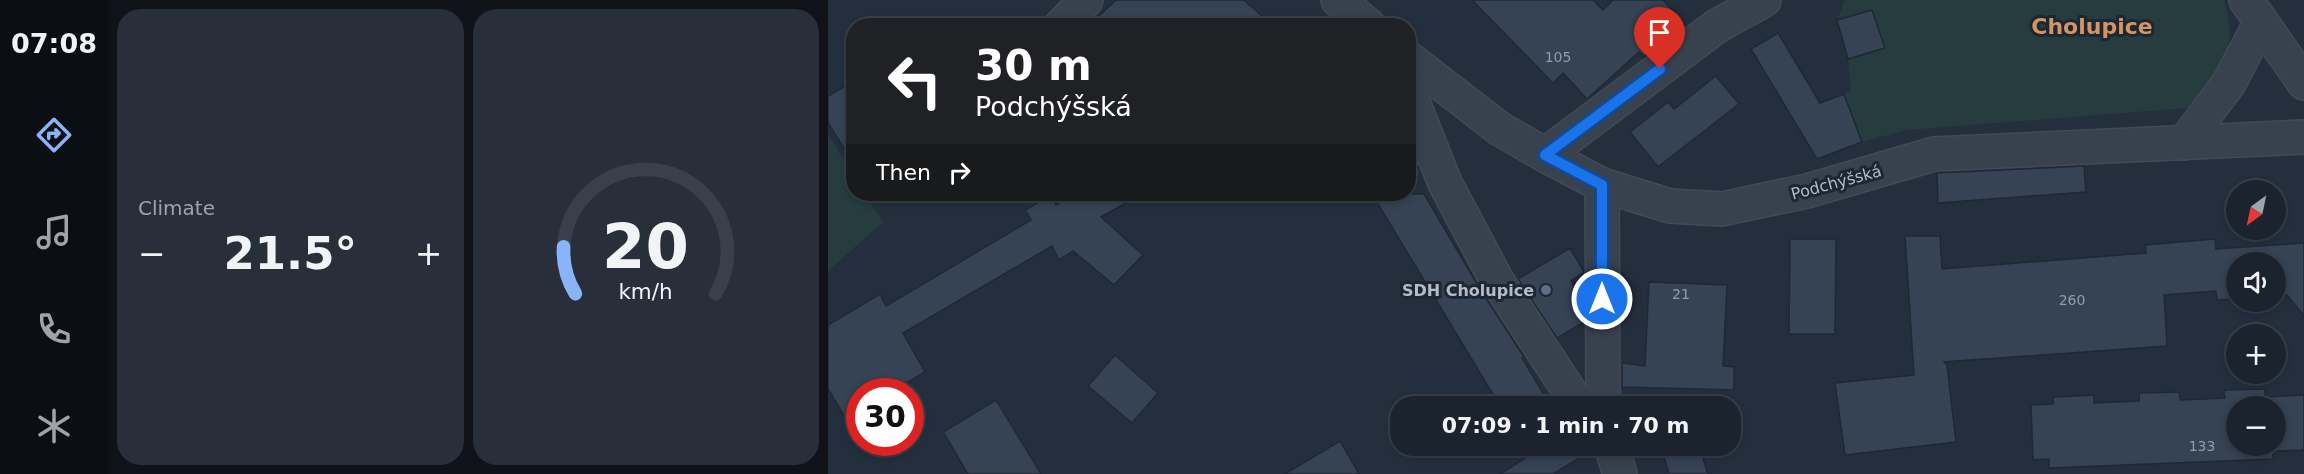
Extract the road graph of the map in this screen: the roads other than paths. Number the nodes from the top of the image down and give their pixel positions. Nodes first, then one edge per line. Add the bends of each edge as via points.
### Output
1 (1086, 0) edge
2 (1338, 0) edge
3 (1764, 0) edge
4 (2254, 11) edge
5 (1069, 18) edge
6 (1359, 18) edge
7 (1416, 64) edge
8 (2304, 83) edge
9 (1416, 110) edge
10 (2304, 137) edge
11 (2184, 143) junction
12 (1545, 155) junction
13 (1602, 185) junction
14 (1572, 396) edge
15 (1604, 396) edge

1 - 5 street
2 - 6 street
3 - 12 street via 1717,26
4 - 8 street
4 - 11 street via 2229,83
7 - 12 street, Podchýšská via 1500,129
9 - 14 street via 1445,183 1496,279
10 - 11 street, Podchýšská
11 - 13 street, Podchýšská via 1934,154 1807,191 1722,209 1670,206
12 - 13 street, Podchýšská
13 - 15 street

